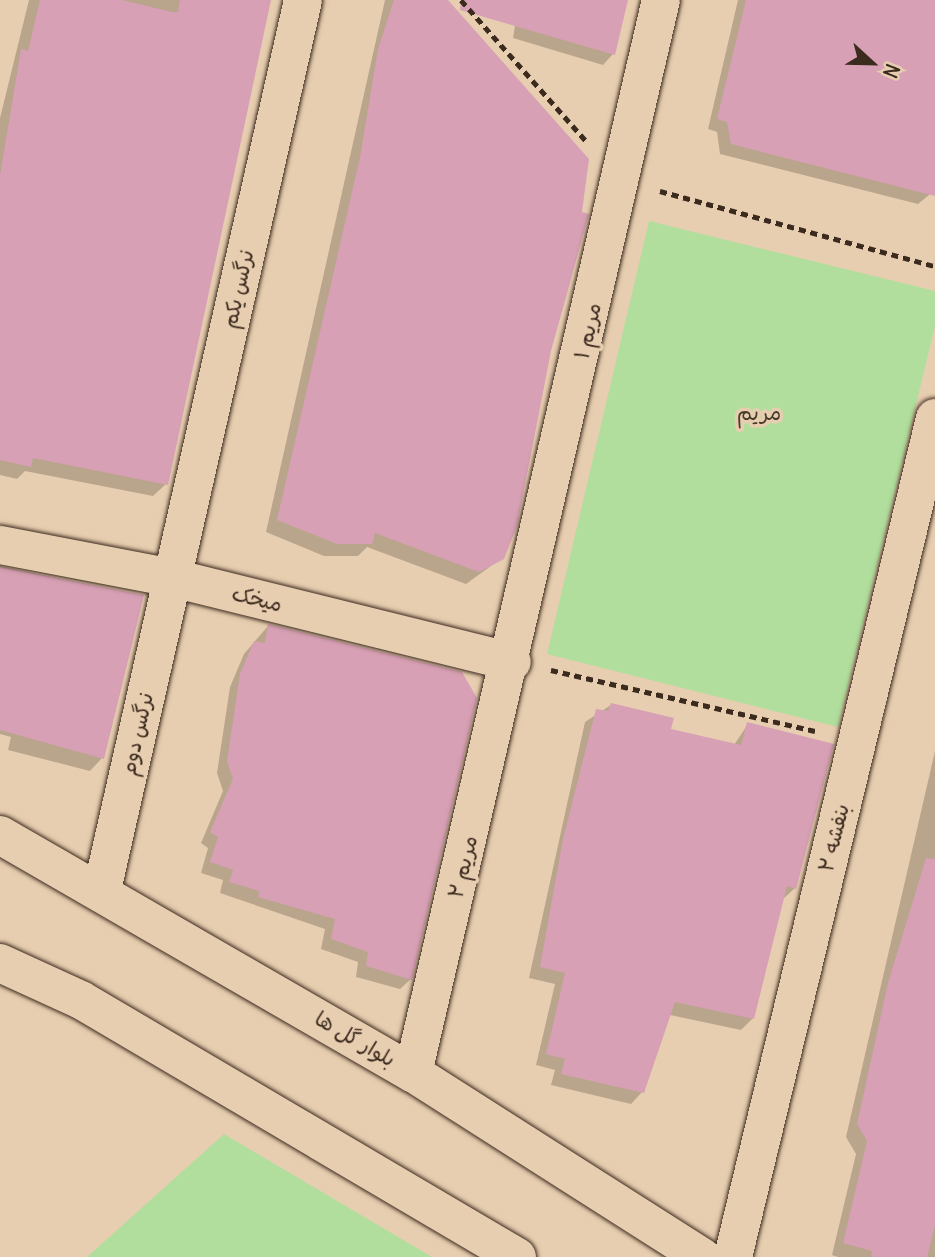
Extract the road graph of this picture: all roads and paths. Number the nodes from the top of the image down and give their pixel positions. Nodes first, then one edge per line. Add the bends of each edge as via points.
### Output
1 (303, 0) edge
2 (461, 0) edge
3 (661, 0) edge
4 (622, 181) junction
5 (935, 266) edge
6 (935, 418) edge
7 (0, 544) edge
8 (173, 578) junction
9 (513, 662) junction
10 (858, 741) junction
11 (0, 835) edge
12 (102, 890) junction
13 (0, 963) edge
14 (413, 1073) junction
15 (517, 1257) edge
16 (702, 1257) edge
17 (733, 1257) edge

1 - 8 street, نرگس یکم
2 - 4 path
3 - 4 street, مریم ۱
4 - 5 path
4 - 9 street, مریم ۱
6 - 10 street, بنفشه ۲
7 - 8 street, میخک
8 - 9 street, میخک
8 - 12 street, نرگس دوم
9 - 10 path
9 - 14 street, مریم ۲
10 - 17 street, بنفشه ۲
11 - 12 street, بلوار گل ها
12 - 14 street, بلوار گل ها
13 - 15 street via 81,1000
14 - 16 street, بلوار گل ها

